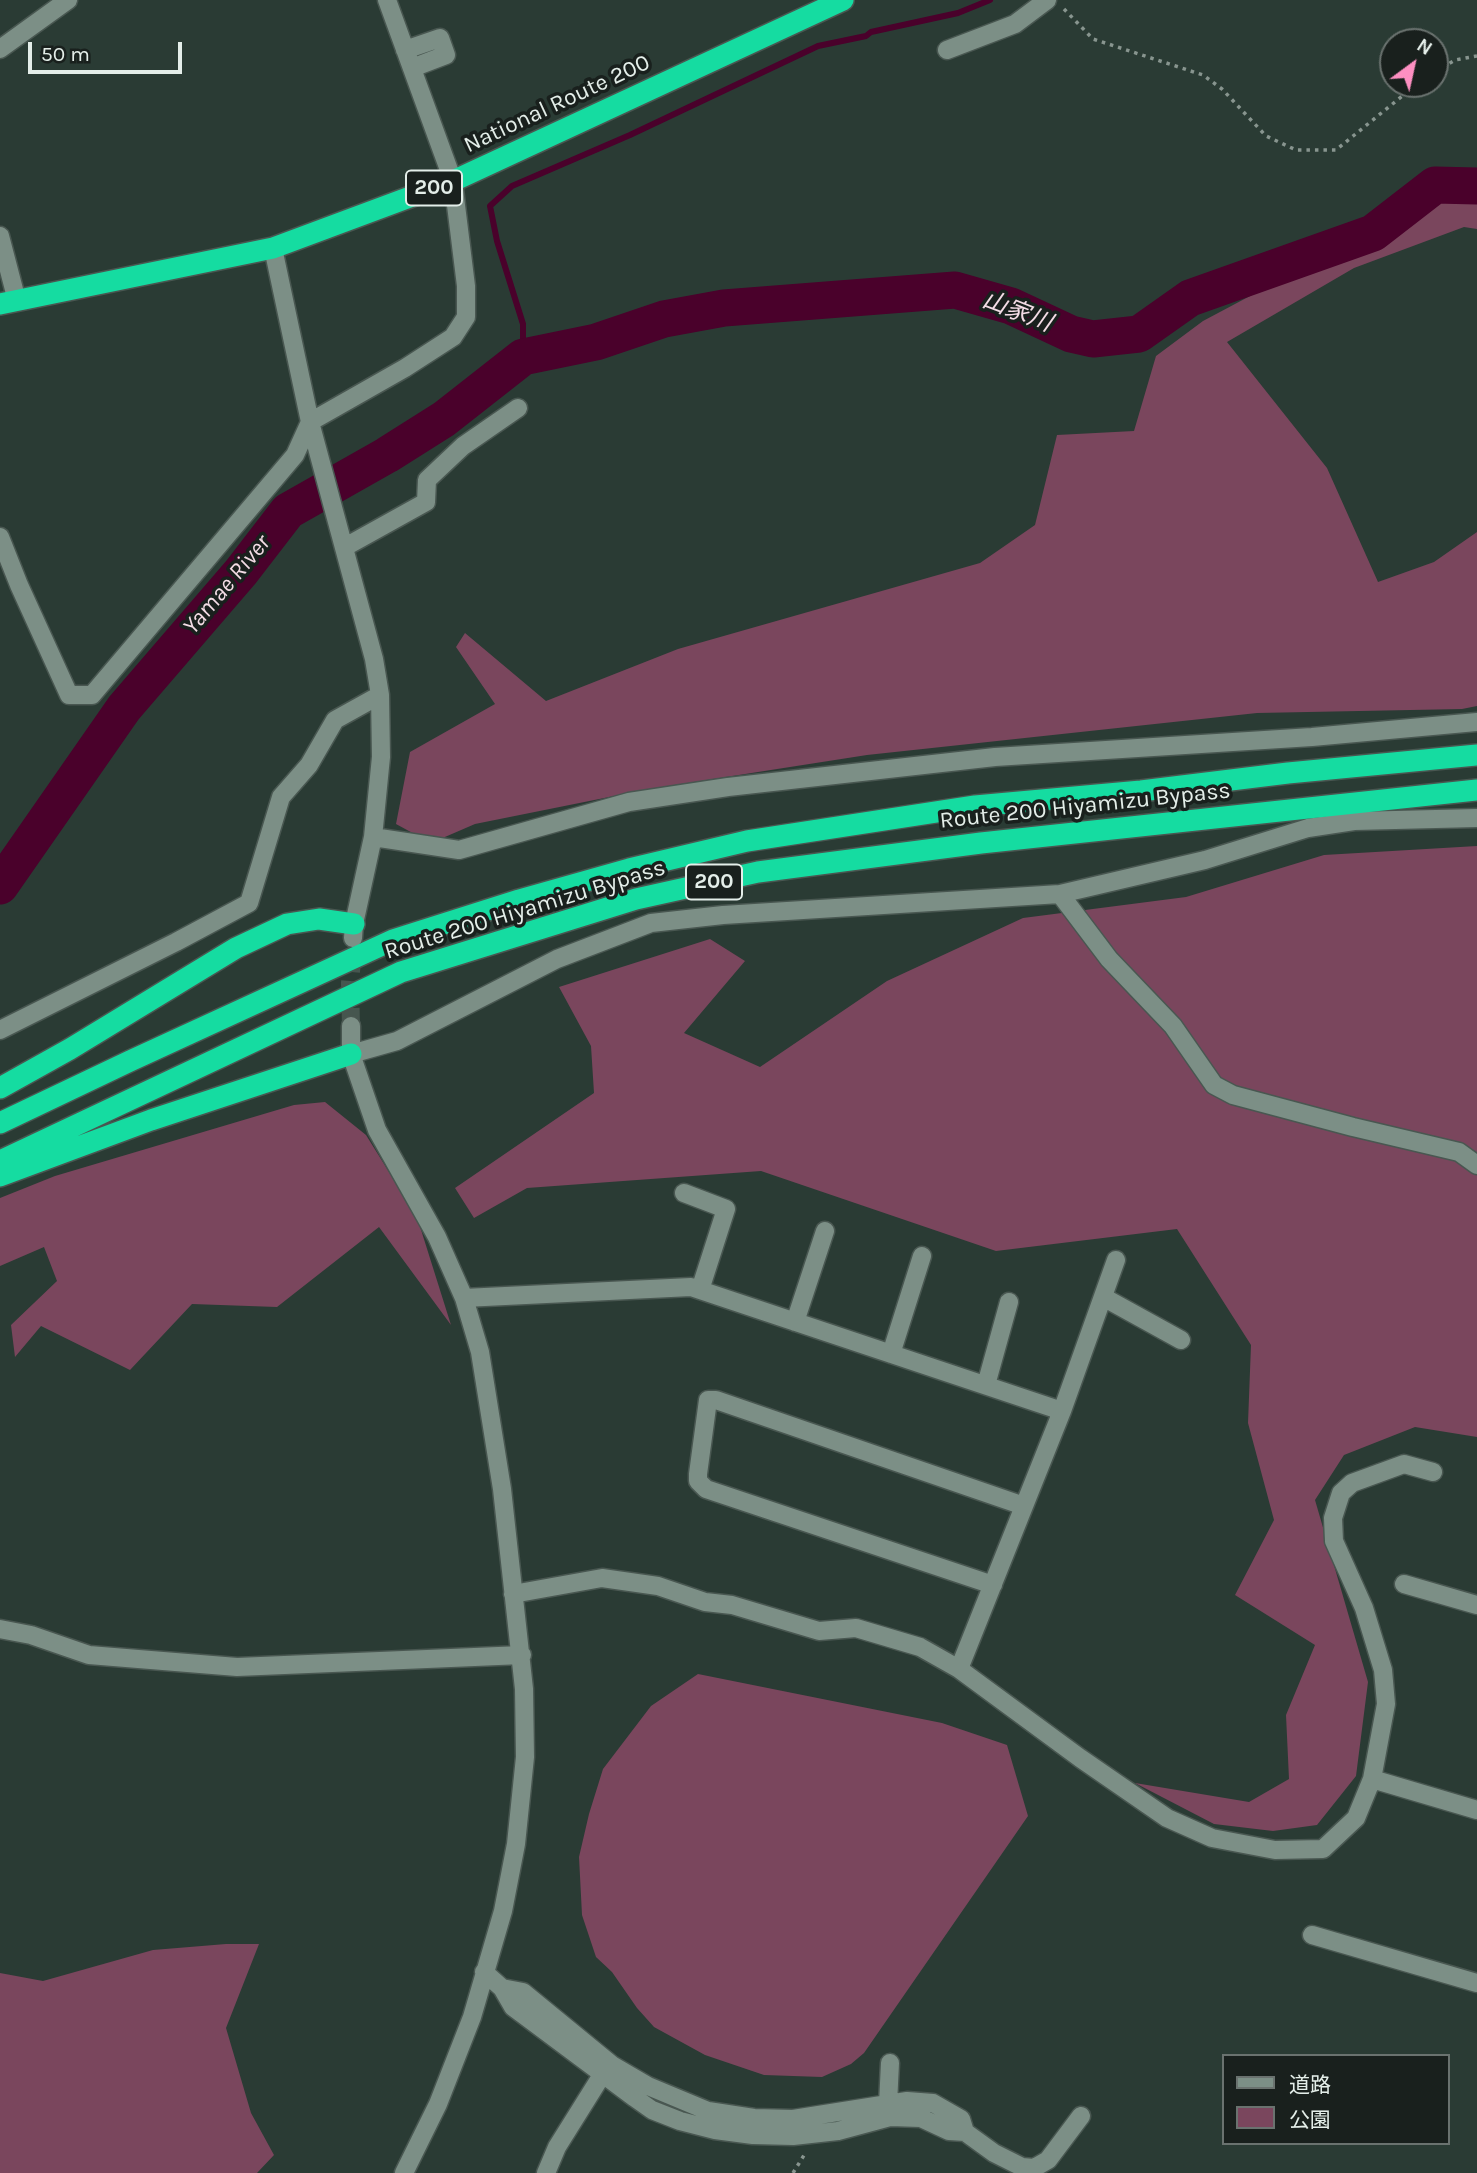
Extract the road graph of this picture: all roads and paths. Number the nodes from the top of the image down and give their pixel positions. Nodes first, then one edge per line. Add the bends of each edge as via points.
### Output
1 (68, 0) edge
2 (387, 0) edge
3 (843, 0) edge
4 (1047, 0) edge
5 (1055, 0) edge
6 (0, 49) edge
7 (405, 50) junction
8 (947, 50) dead end
9 (1477, 56) edge
10 (1449, 64) edge
11 (412, 68) junction
12 (1400, 98) edge
13 (453, 181) junction
14 (0, 236) edge
15 (273, 248) junction
16 (9, 303) edge
17 (518, 408) dead end
18 (310, 422) junction
19 (0, 537) edge
20 (345, 547) junction
21 (380, 695) junction
22 (1477, 722) edge
23 (1477, 755) edge
24 (1477, 790) edge
25 (1477, 818) edge
26 (373, 837) junction
27 (1060, 894) junction
28 (354, 931) joint
29 (351, 1026) tunnel mouth
30 (0, 1030) edge
31 (351, 1054) junction
32 (0, 1088) edge
33 (0, 1123) edge
34 (0, 1161) edge
35 (1477, 1165) edge
36 (0, 1176) edge
37 (684, 1193) dead end
38 (825, 1231) dead end
39 (922, 1256) dead end
40 (1116, 1260) dead end
41 (700, 1290) junction
42 (1103, 1297) junction
43 (464, 1298) junction
44 (1009, 1302) dead end
45 (795, 1322) junction
46 (1181, 1340) dead end
47 (891, 1354) junction
48 (986, 1385) junction
49 (1062, 1411) junction
50 (1433, 1472) dead end
51 (1024, 1506) junction
52 (1404, 1584) dead end
53 (993, 1586) junction
54 (513, 1594) junction
55 (1477, 1605) edge
56 (0, 1629) edge
57 (522, 1655) junction
58 (959, 1669) junction
59 (1373, 1779) junction
60 (1477, 1810) edge
61 (1312, 1935) dead end
62 (484, 1972) junction
63 (1477, 1983) edge
64 (890, 2063) dead end
65 (607, 2070) junction
66 (889, 2111) junction
67 (1081, 2116) dead end
68 (404, 2173) edge
69 (546, 2173) edge

1 - 6 street
2 - 7 street
3 - 13 highway, National Route 200 / 200
4 - 8 street via 1015,24
5 - 12 path via 1093,39 1203,75 1266,136 1296,150 1336,149
7 - 11 street
7 - 11 street via 440,38 446,55
9 - 10 path
11 - 13 street
13 - 15 highway, National Route 200 / 200
13 - 18 street via 466,317 453,337
14 - 16 street
15 - 16 highway, National Route 200 / 200
15 - 18 street
17 - 20 street via 463,446 427,480 426,502
18 - 19 street via 295,455 92,695 69,695
18 - 20 street
20 - 21 street
21 - 26 street via 382,757
21 - 30 street via 335,720 309,765 281,797 249,903
22 - 26 street via 995,757 728,787 629,802 459,850
23 - 33 highway, Route 200 Hiyamizu Bypass / 200 via 975,806 747,841 629,869 393,940
24 - 34 highway, Route 200 Hiyamizu Bypass / 200 via 772,870 636,899 401,972
25 - 27 street via 1354,821 1308,828 1205,860
26 - 28 street
27 - 31 street via 651,923 557,959 397,1041
27 - 35 street via 1109,960 1173,1026 1214,1085 1233,1095 1353,1128 1459,1152
28 - 32 highway via 319,919 288,924 236,948
29 - 31 street
31 - 36 highway
31 - 43 street via 377,1130 437,1237
37 - 41 street via 726,1209
38 - 45 street
39 - 47 street
40 - 42 street
41 - 43 street
41 - 45 street
42 - 46 street
42 - 49 street
43 - 54 street via 491,1415
44 - 48 street
45 - 47 street
47 - 48 street
48 - 49 street
49 - 51 street
50 - 59 street via 1404,1464 1352,1483 1341,1493 1333,1517 1334,1541 1364,1608 1383,1670 1386,1704
51 - 53 street
51 - 53 street via 708,1400 698,1475 706,1489
52 - 55 street
53 - 58 street
54 - 57 street
54 - 58 street via 602,1578 659,1586 820,1631 856,1628 920,1647
56 - 57 street via 89,1655 237,1667
57 - 62 street via 525,1757 516,1844 503,1911
58 - 59 street via 1167,1818 1212,1838 1275,1850 1323,1849 1356,1818
59 - 60 street
61 - 63 street
62 - 65 street via 502,1988 523,1992
62 - 68 street via 438,2104
64 - 66 street
65 - 66 street via 708,2111 754,2119
65 - 69 street via 557,2147
66 - 67 street via 907,2101 933,2103 961,2119 965,2132 994,2153 1034,2168 1048,2160

